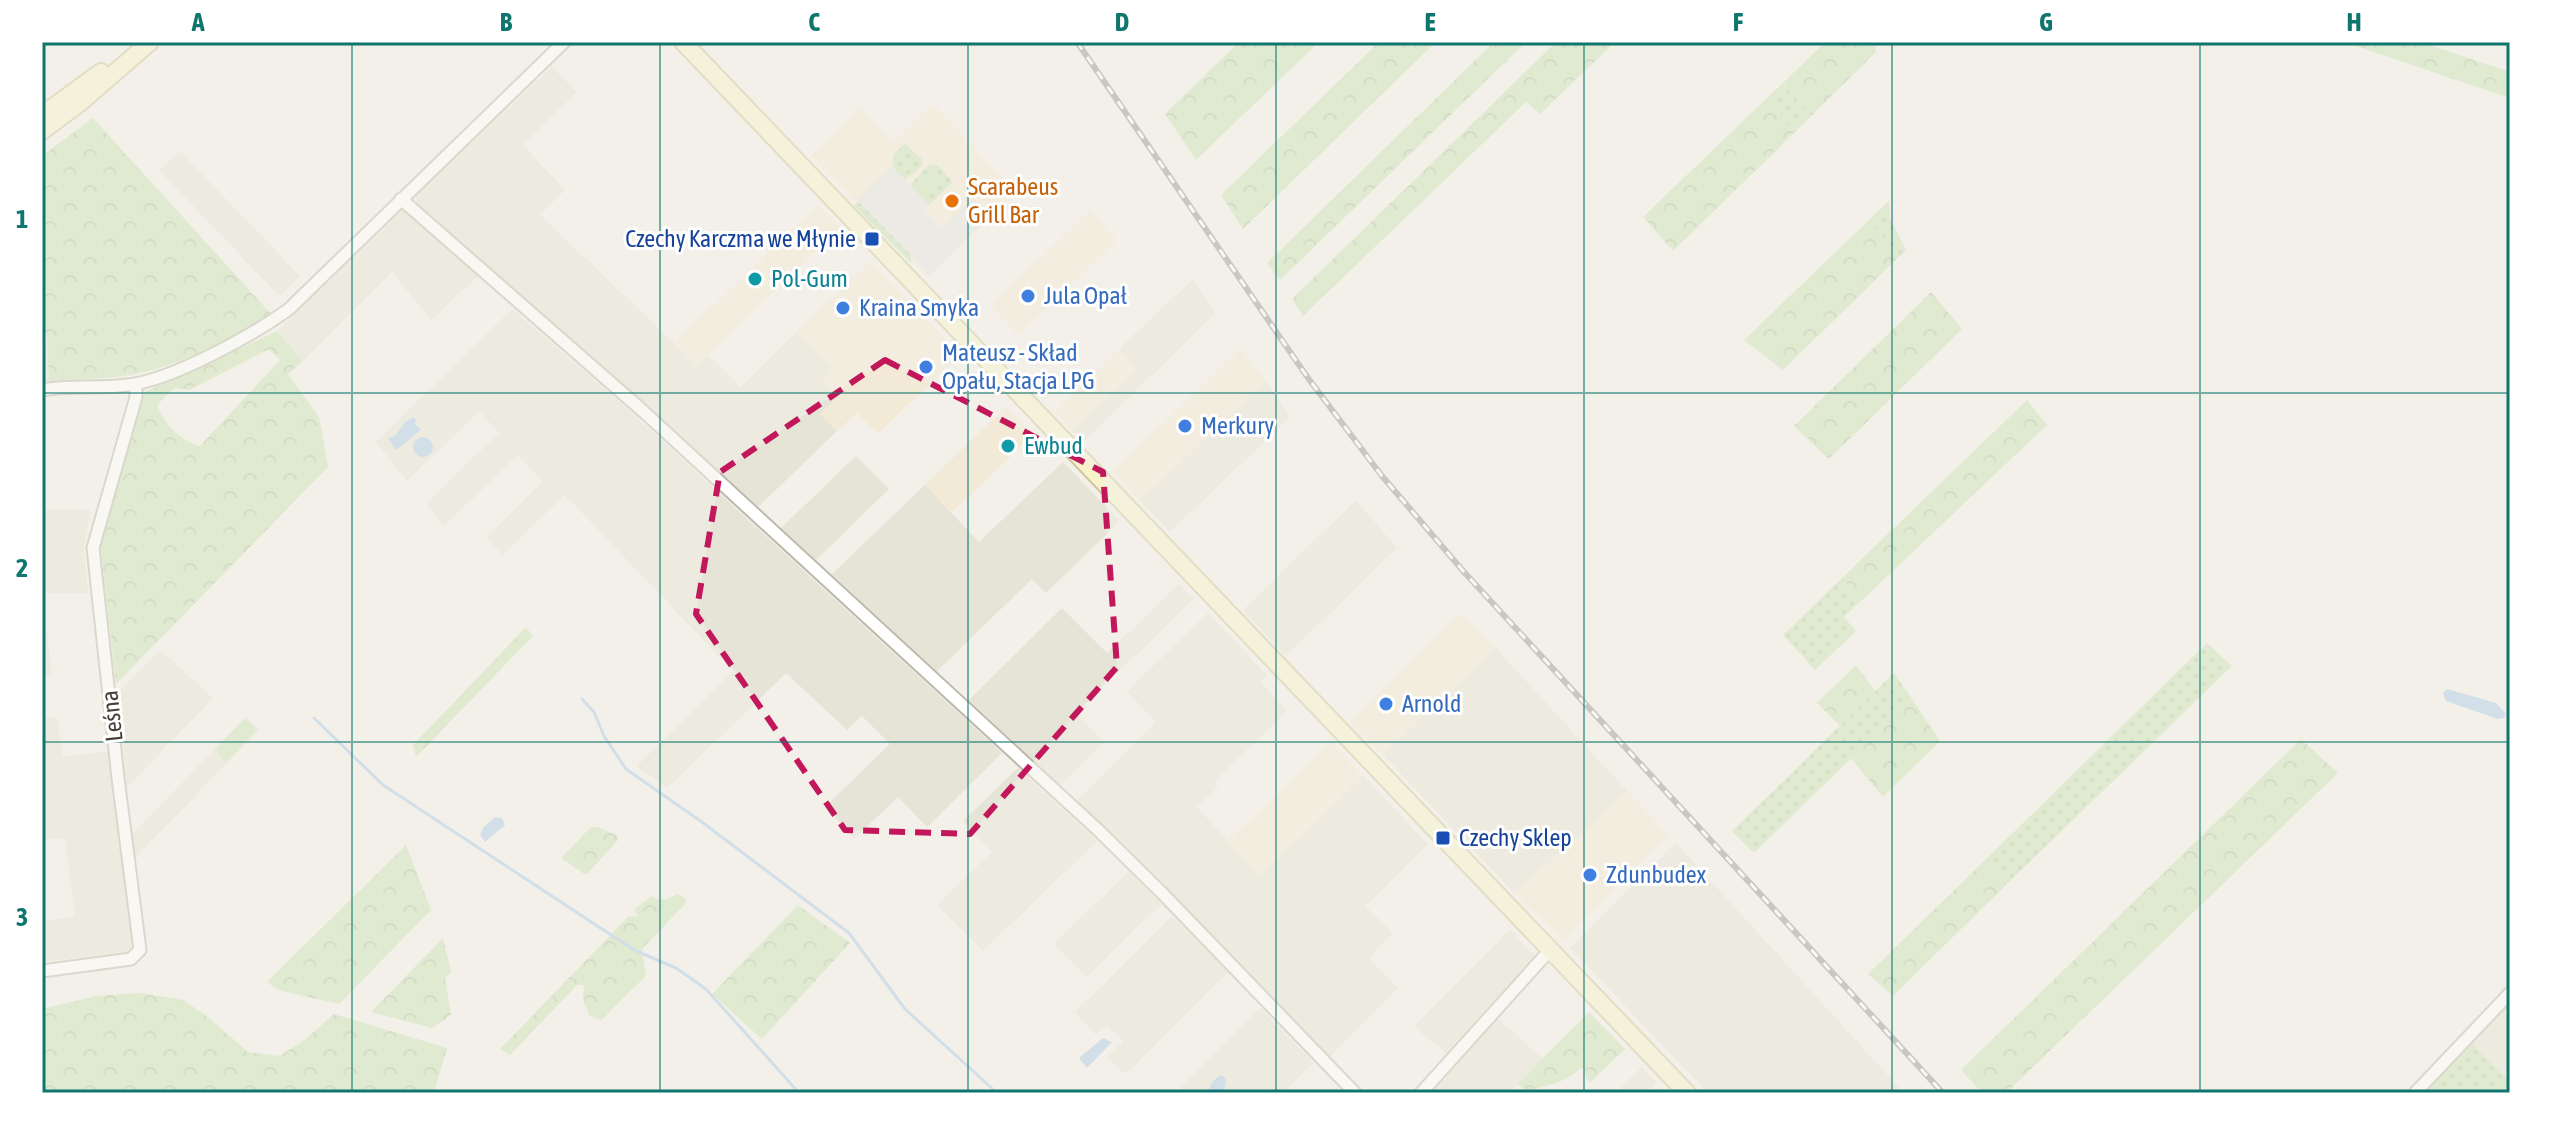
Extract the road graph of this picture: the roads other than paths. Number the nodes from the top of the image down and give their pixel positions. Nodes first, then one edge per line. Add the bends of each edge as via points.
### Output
1 (141, 42) edge
2 (150, 42) edge
3 (564, 42) edge
4 (683, 42) edge
5 (42, 115) edge
6 (42, 131) edge
7 (401, 199) junction
8 (136, 384) junction
9 (42, 390) edge
10 (1550, 950) junction
11 (42, 971) edge
12 (2510, 993) edge
13 (1355, 1093) edge
14 (1421, 1093) edge
15 (1687, 1093) edge
16 (2415, 1093) edge

1 - 5 main road
2 - 6 main road
3 - 7 street
4 - 10 main road
7 - 8 street via 268,324
7 - 13 street via 644,412 1098,830
8 - 9 street
8 - 11 street, Leśna via 93,548 140,950 131,959
10 - 14 street
10 - 15 main road
12 - 16 street

